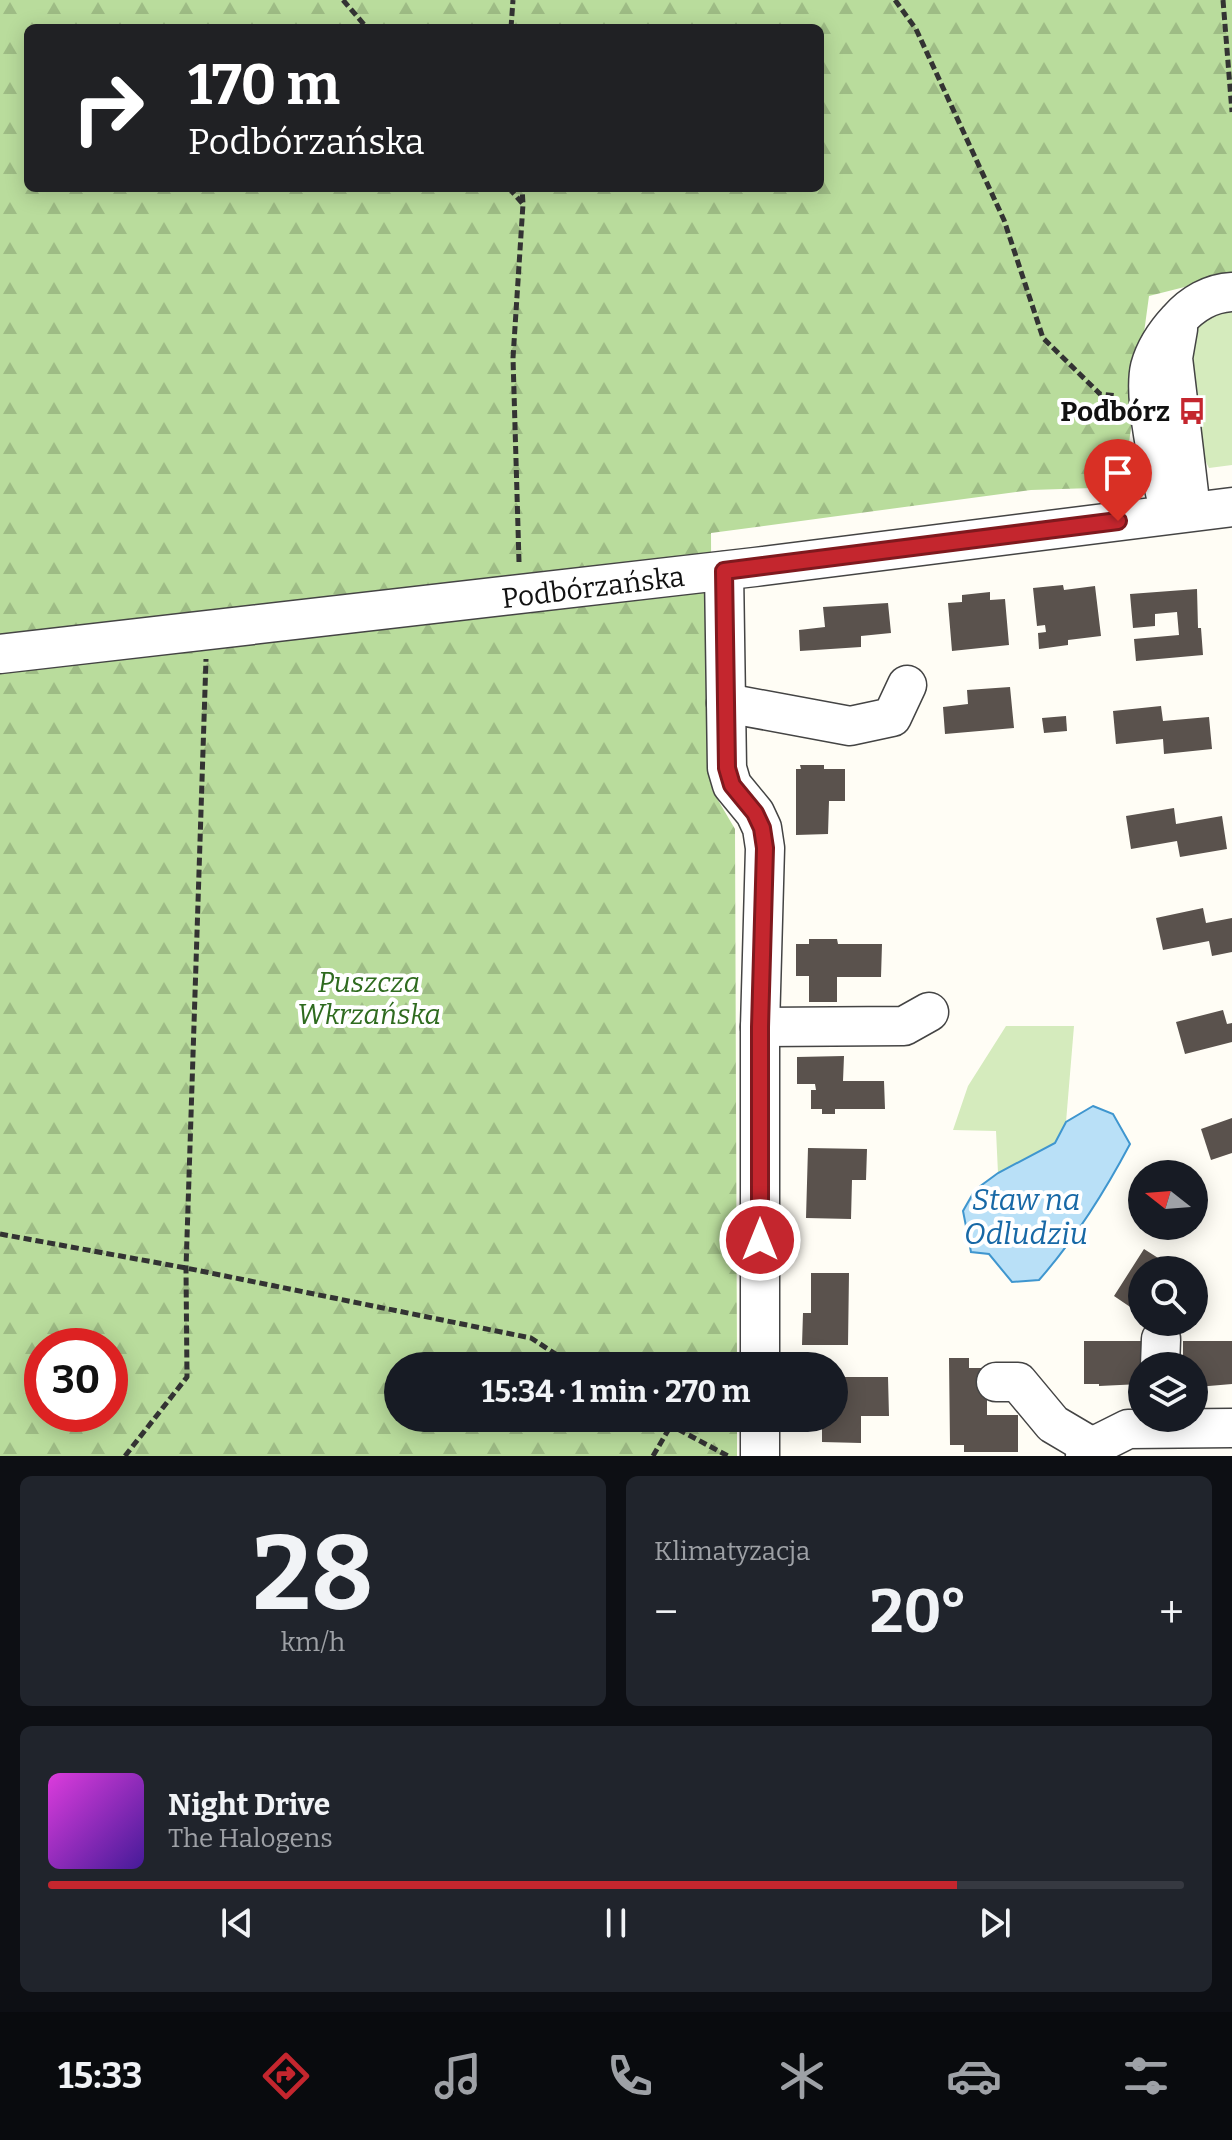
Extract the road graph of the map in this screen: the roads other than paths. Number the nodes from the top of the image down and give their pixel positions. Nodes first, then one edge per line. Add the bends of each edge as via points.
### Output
1 (1232, 292) edge
2 (1191, 307) junction
3 (1232, 507) edge
4 (1180, 514) junction
5 (724, 571) junction
6 (0, 654) edge
7 (907, 685) dead end
8 (726, 703) junction
9 (929, 1012) dead end
10 (760, 1027) junction
11 (760, 1352) edge
12 (996, 1382) dead end
13 (1208, 1426) edge
14 (1232, 1428) edge
15 (1128, 1429) edge
16 (760, 1432) edge
17 (1089, 1451) edge
18 (760, 1456) edge

1 - 2 street
2 - 4 street via 1173,351
2 - 4 street via 1167,333 1149,375 1158,464
3 - 4 street, Podbórzańska
4 - 5 street, Podbórzańska
5 - 6 street, Podbórzańska
5 - 8 street
7 - 8 street via 892,717 850,726
8 - 10 street via 727,768 732,785 759,821 765,848
9 - 10 street via 904,1026
10 - 11 street
12 - 17 street via 1018,1382 1053,1424
13 - 14 street
15 - 17 street
16 - 18 street

